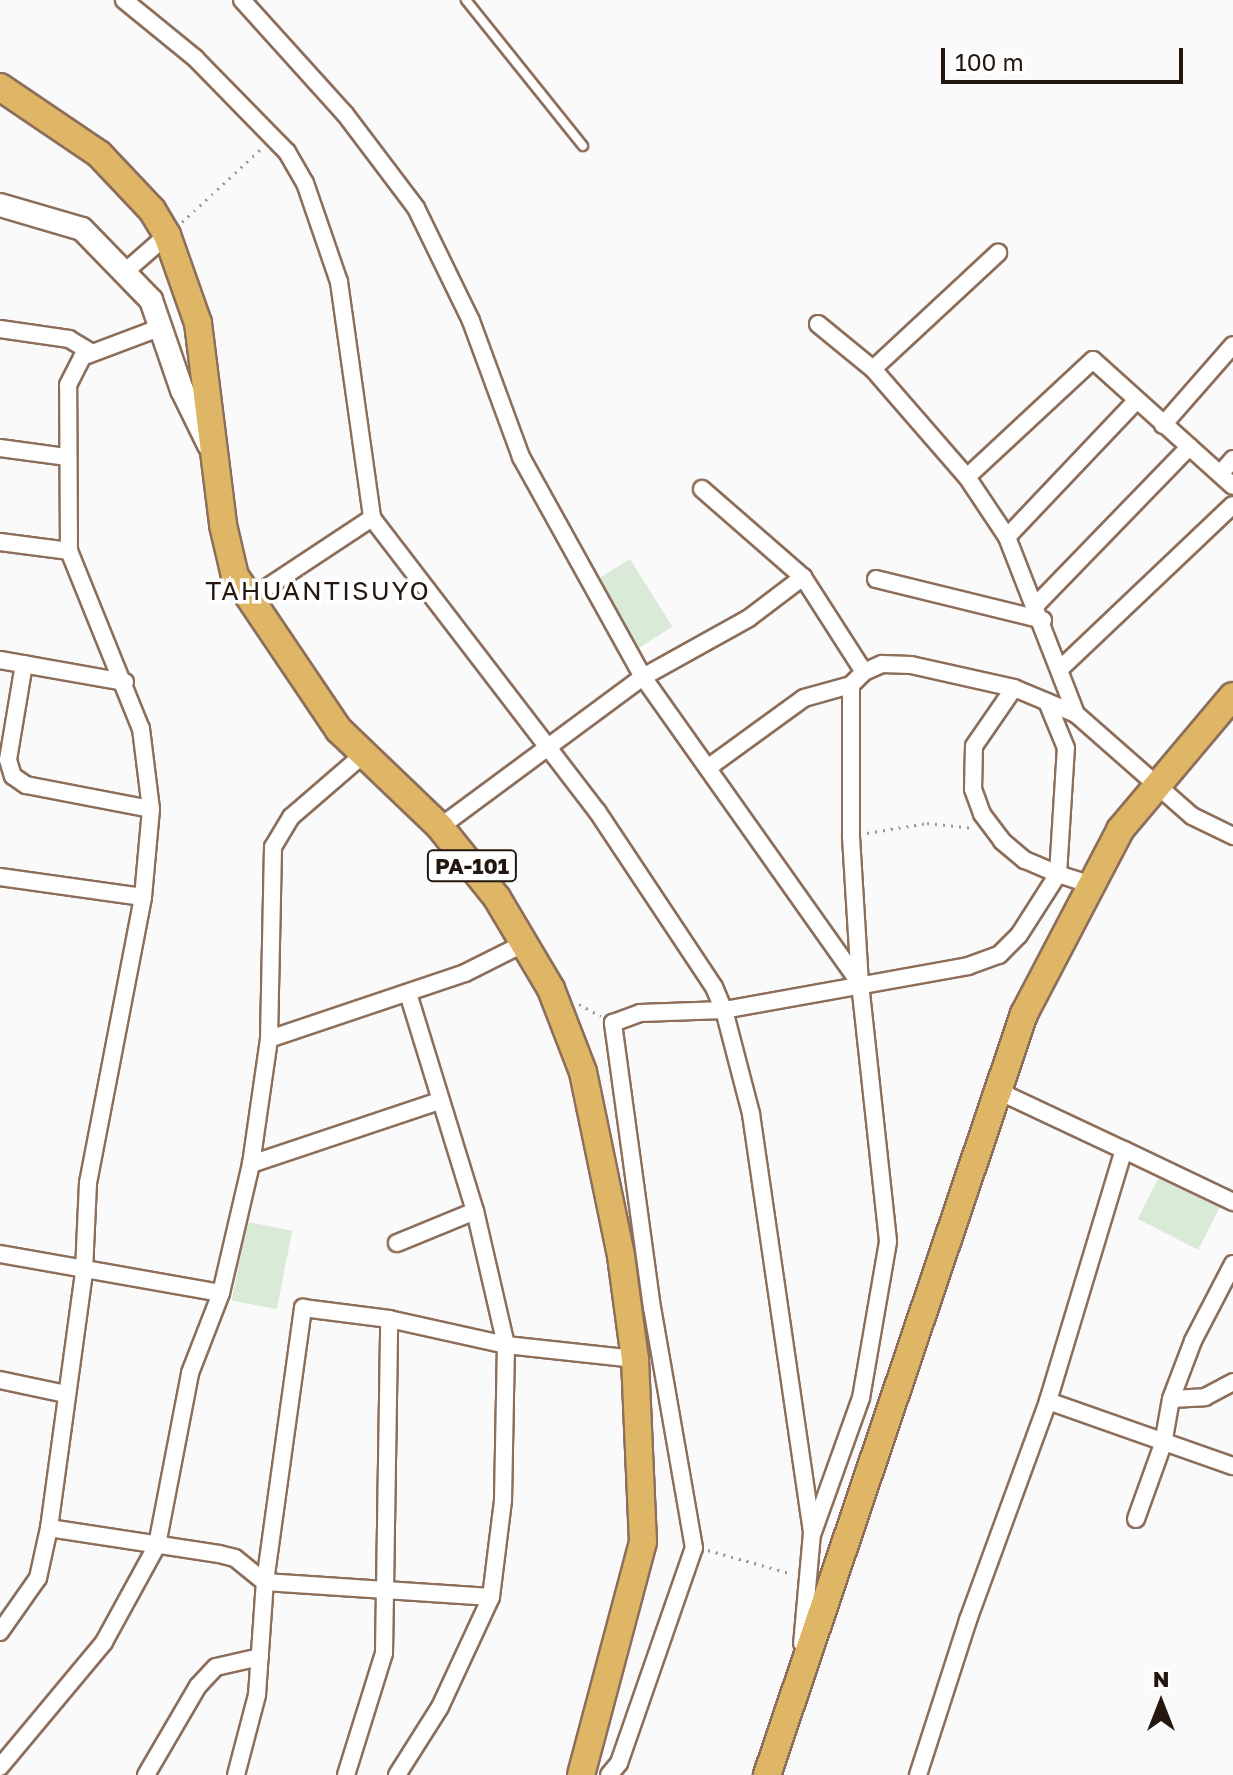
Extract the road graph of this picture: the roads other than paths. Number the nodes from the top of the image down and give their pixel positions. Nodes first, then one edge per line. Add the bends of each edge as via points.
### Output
1 (124, 0) edge
2 (242, 0) edge
3 (466, 0) edge
4 (0, 87) edge
5 (583, 146) dead end
6 (0, 205) edge
7 (167, 235) junction
8 (998, 253) dead end
9 (126, 271) junction
10 (818, 324) dead end
11 (162, 327) junction
12 (0, 329) edge
13 (1233, 345) edge
14 (91, 352) junction
15 (873, 369) junction
16 (1135, 402) junction
17 (1163, 425) junction
18 (1189, 447) junction
19 (0, 448) edge
20 (213, 454) junction
21 (67, 457) junction
22 (1233, 459) edge
23 (1220, 474) junction
24 (967, 477) junction
25 (1233, 486) edge
26 (702, 489) dead end
27 (1233, 505) edge
28 (372, 518) junction
29 (1007, 537) junction
30 (0, 542) edge
31 (69, 551) junction
32 (803, 577) junction
33 (876, 579) dead end
34 (248, 600) junction
35 (1037, 604) junction
36 (1043, 620) junction
37 (0, 660) edge
38 (24, 664) junction
39 (1060, 669) junction
40 (864, 672) junction
41 (643, 677) junction
42 (125, 682) junction
43 (851, 685) junction
44 (1014, 688) junction
45 (1233, 696) edge
46 (1047, 702) junction
47 (1076, 714) junction
48 (545, 746) junction
49 (364, 754) junction
50 (709, 767) junction
51 (1160, 785) junction
52 (151, 809) junction
53 (440, 827) junction
54 (1233, 836) edge
55 (1058, 874) junction
56 (0, 877) edge
57 (1088, 884) junction
58 (143, 897) junction
59 (523, 944) junction
60 (860, 984) junction
61 (408, 993) junction
62 (724, 1010) junction
63 (269, 1039) junction
64 (996, 1090) junction
65 (439, 1101) junction
66 (1124, 1150) junction
67 (251, 1164) junction
68 (1233, 1202) edge
69 (475, 1211) junction
70 (397, 1243) dead end
71 (0, 1254) edge
72 (1233, 1264) edge
73 (84, 1271) junction
74 (221, 1293) junction
75 (389, 1319) junction
76 (506, 1345) junction
77 (635, 1359) junction
78 (0, 1380) edge
79 (1233, 1382) edge
80 (66, 1394) junction
81 (1171, 1399) junction
82 (1048, 1401) junction
83 (1163, 1444) junction
84 (1233, 1466) edge
85 (1136, 1519) dead end
86 (49, 1528) junction
87 (812, 1533) junction
88 (157, 1545) junction
89 (265, 1582) junction
90 (384, 1590) junction
91 (491, 1597) junction
92 (0, 1632) edge
93 (260, 1657) junction
94 (799, 1686) junction
95 (0, 1767) edge
96 (146, 1775) edge
97 (236, 1775) edge
98 (346, 1775) edge
99 (397, 1775) edge
100 (581, 1775) edge
101 (609, 1775) edge
102 (767, 1775) edge
103 (918, 1775) edge

1 - 28 street via 195,58 273,137 305,183 339,282
2 - 41 street via 345,114 416,208 471,321 521,457
3 - 5 lane
4 - 7 main road, PA-101 via 99,154 152,210
6 - 9 street via 82,229
7 - 9 street
7 - 20 main road, PA-101 via 198,323
8 - 15 street
9 - 11 street via 151,300
10 - 15 street
11 - 14 street
11 - 20 street via 182,390
12 - 14 street via 69,339
13 - 17 street
14 - 21 street via 77,365 68,385
15 - 24 street
16 - 17 street
16 - 24 street via 1098,361 1088,361
16 - 29 street
17 - 18 street
18 - 23 street
18 - 35 street
19 - 21 street
20 - 34 main road, PA-101 via 232,563
21 - 31 street
22 - 23 street
23 - 25 street
24 - 29 street
26 - 32 street
27 - 39 street
28 - 34 street
28 - 48 street
29 - 35 street
30 - 31 street
31 - 42 street
32 - 40 street
32 - 41 street via 749,618
33 - 36 street
34 - 49 main road, PA-101 via 339,730
35 - 36 street
36 - 39 street
37 - 38 street
38 - 42 street
38 - 52 street via 8,760 13,776 26,785
39 - 47 street
40 - 43 street
40 - 44 street via 882,664 911,665
41 - 48 street
41 - 50 street
42 - 52 street via 141,729
43 - 50 street via 804,698
43 - 60 street via 851,835
44 - 46 street
44 - 55 street via 974,746 973,789 998,835 1025,860
45 - 51 main road
46 - 47 street
46 - 55 street via 1066,748
47 - 51 street
48 - 53 street
48 - 62 street via 597,811
49 - 53 main road, PA-101
49 - 63 street via 291,817 273,847
50 - 60 street
51 - 54 street via 1192,816
51 - 57 main road via 1120,830
52 - 58 street
53 - 59 main road, PA-101 via 497,898
55 - 57 street
55 - 60 street via 1019,935 999,955 968,966
56 - 58 street
57 - 64 main road via 1024,1014
58 - 73 street via 88,1183
59 - 61 street
59 - 77 main road, PA-101 via 551,989 583,1072 621,1256
60 - 62 street
60 - 87 street via 888,1241 861,1398
61 - 63 street
61 - 65 street
62 - 87 street via 751,1114
62 - 101 street via 640,1013 613,1023 652,1308 694,1548 619,1763
63 - 67 street
64 - 66 street
64 - 94 main road
65 - 67 street
65 - 69 street
66 - 68 street
66 - 82 street
67 - 74 street
69 - 70 street
69 - 76 street
71 - 73 street
72 - 81 street via 1193,1341
73 - 74 street
73 - 80 street
74 - 88 street via 190,1373
75 - 76 street
75 - 89 street via 303,1308
75 - 90 street
76 - 77 street
76 - 91 street via 503,1500
77 - 100 main road, PA-101 via 643,1542
78 - 80 street
79 - 81 street via 1205,1397
80 - 86 street
81 - 83 street
82 - 83 street
82 - 103 street
83 - 84 street
83 - 85 street
86 - 88 street
86 - 92 street via 38,1578
87 - 94 street
88 - 89 street via 235,1558
88 - 95 street via 104,1642
89 - 90 street
89 - 93 street
90 - 91 street
90 - 98 street via 380,1676
91 - 99 street via 440,1707
93 - 96 street via 216,1667 198,1686
93 - 97 street via 257,1695
94 - 102 main road

